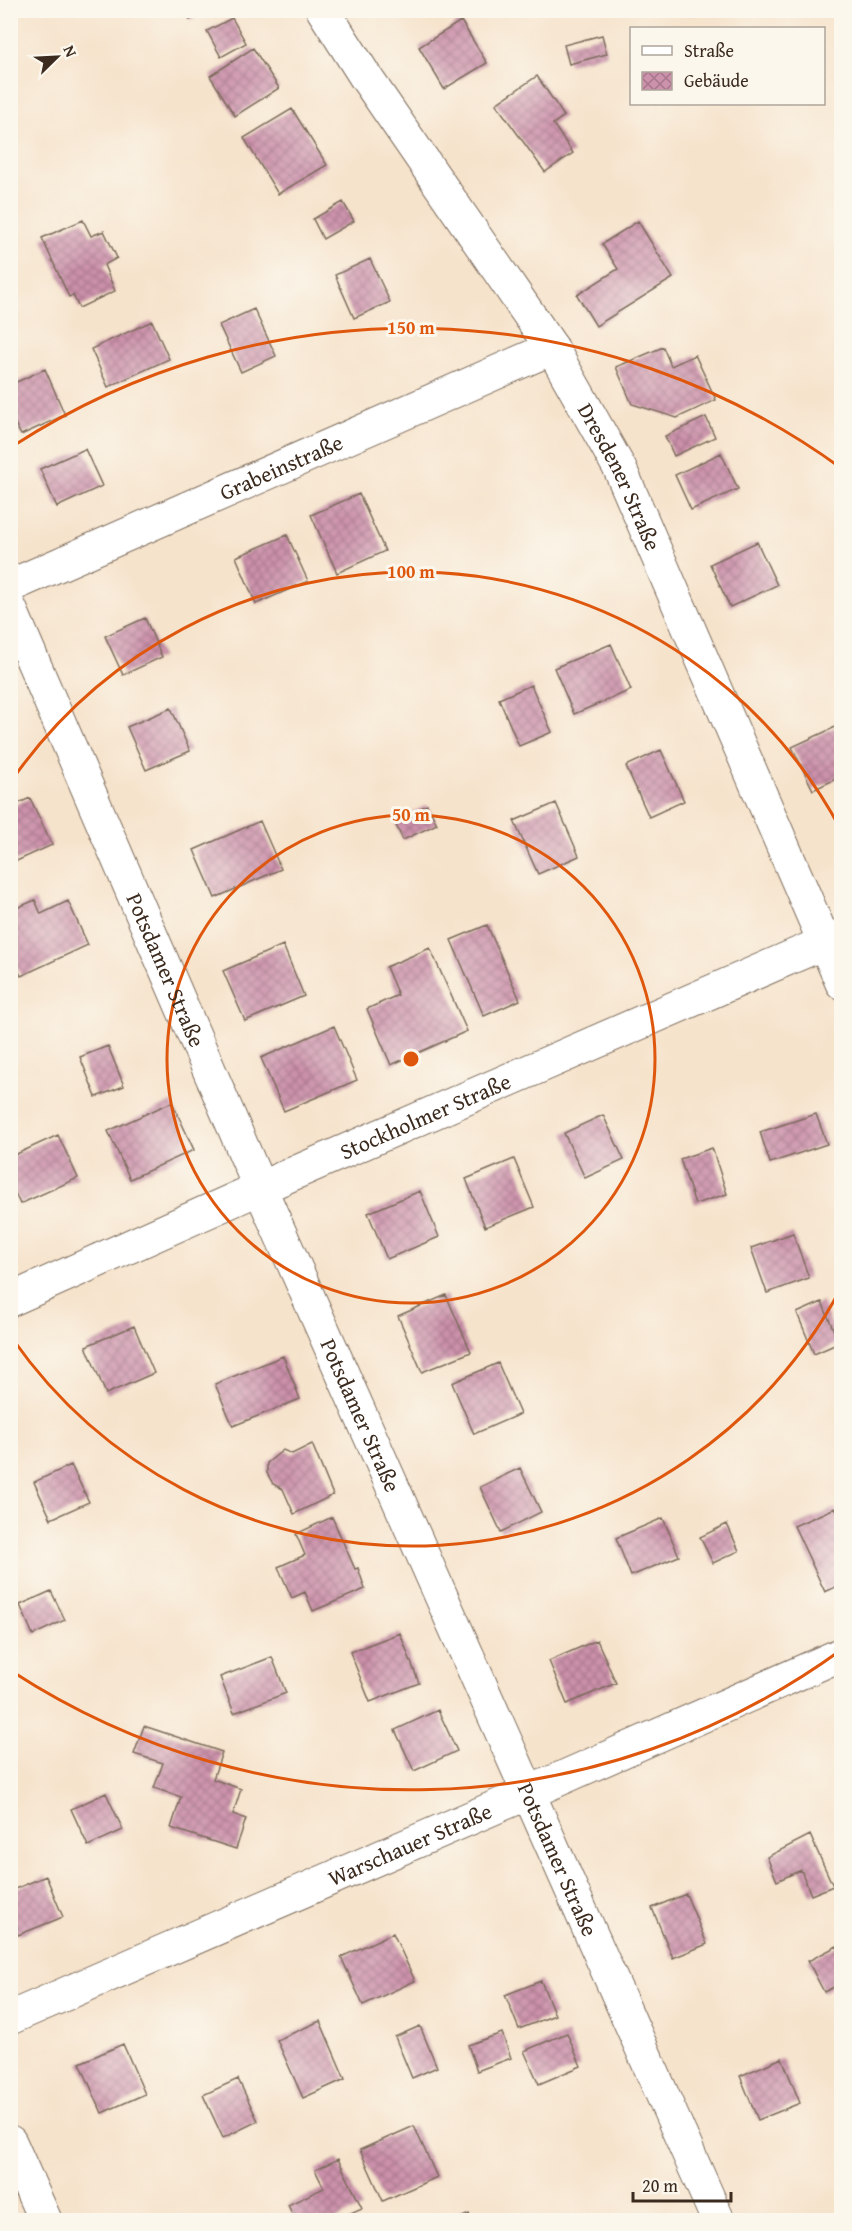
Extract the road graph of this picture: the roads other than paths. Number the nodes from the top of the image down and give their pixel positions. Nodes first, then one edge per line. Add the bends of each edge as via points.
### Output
1 (323, 10) edge
2 (552, 348) junction
3 (10, 586) edge
4 (10, 608) edge
5 (833, 939) edge
6 (842, 983) edge
7 (260, 1188) junction
8 (10, 1300) edge
9 (842, 1654) edge
10 (528, 1793) junction
11 (10, 2018) edge
12 (10, 2142) edge
13 (45, 2220) edge
14 (718, 2220) edge

1 - 2 street, Dresdener Straße
2 - 3 street, Grabeinstraße
2 - 5 street, Dresdener Straße via 620,469
4 - 7 street, Potsdamer Straße
5 - 6 street, Dresdener Straße
5 - 7 street, Stockholmer Straße
7 - 8 street, Stockholmer Straße
7 - 10 street, Potsdamer Straße
9 - 10 street, Warschauer Straße
10 - 11 street, Warschauer Straße
10 - 14 street, Potsdamer Straße
12 - 13 street

